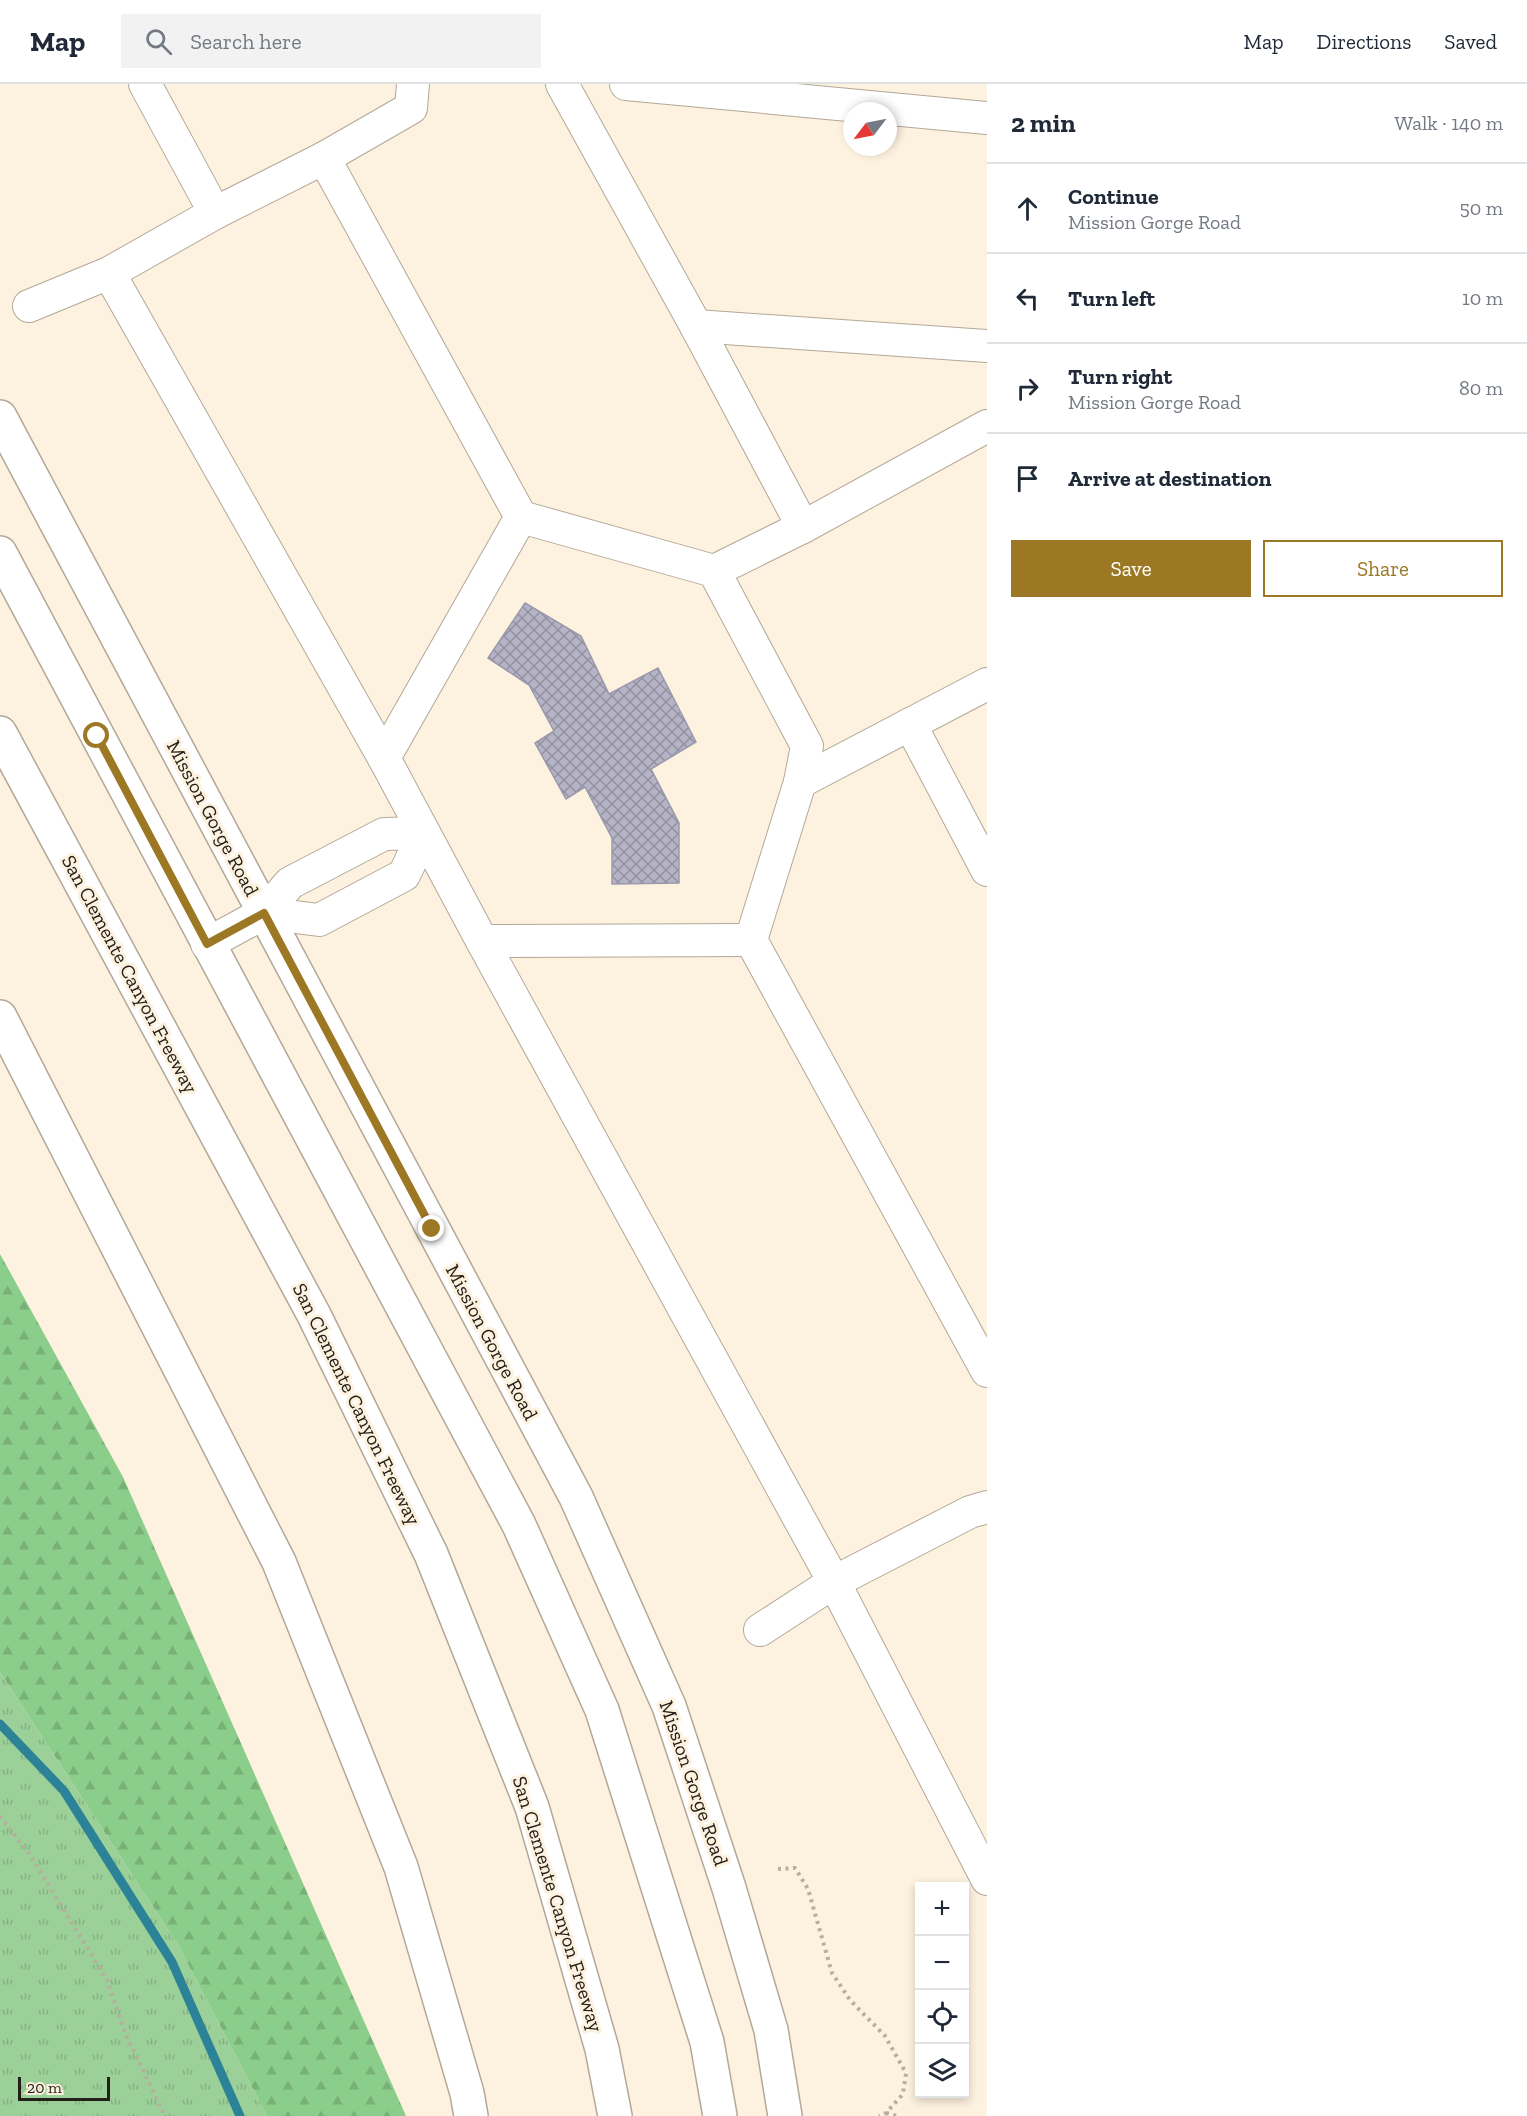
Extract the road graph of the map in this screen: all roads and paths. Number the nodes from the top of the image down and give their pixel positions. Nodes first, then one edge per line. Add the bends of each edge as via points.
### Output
1 (145, 84) edge
2 (413, 84) edge
3 (562, 84) edge
4 (626, 84) edge
5 (987, 118) edge
6 (324, 158) junction
7 (215, 213) junction
8 (109, 273) junction
9 (29, 306) dead end
10 (696, 326) junction
11 (987, 346) edge
12 (0, 417) edge
13 (987, 426) edge
14 (521, 517) junction
15 (803, 527) junction
16 (0, 553) edge
17 (714, 571) junction
18 (987, 684) edge
19 (910, 724) junction
20 (0, 733) edge
21 (384, 758) junction
22 (800, 782) junction
23 (424, 833) junction
24 (987, 870) edge
25 (264, 913) junction
26 (751, 940) junction
27 (482, 941) junction
28 (207, 944) junction
29 (0, 1017) edge
30 (987, 1371) edge
31 (987, 1507) edge
32 (834, 1582) junction
33 (760, 1630) dead end
34 (0, 1816) edge
35 (778, 1869) dead end
36 (987, 1879) edge
37 (886, 2113) junction
38 (165, 2116) edge
39 (471, 2116) edge
40 (615, 2116) edge
41 (720, 2116) edge
42 (785, 2116) edge
43 (879, 2116) edge
44 (897, 2116) edge

1 - 7 lane
2 - 6 lane via 411,108
3 - 10 lane
4 - 5 lane
6 - 7 lane
6 - 14 lane
7 - 8 lane
8 - 9 lane
8 - 21 lane
10 - 11 lane
10 - 15 lane
12 - 25 main road, Mission Gorge Road
13 - 15 lane
14 - 17 lane
14 - 21 lane
15 - 17 lane
16 - 28 main road
17 - 22 lane via 807,746
18 - 19 lane
19 - 22 lane
19 - 24 lane
20 - 40 main road, San Clemente Canyon Freeway via 314,1315 431,1554 532,1807 602,2049
21 - 23 lane
22 - 26 lane
23 - 25 lane via 384,834 290,884
23 - 25 lane via 404,875 319,920
23 - 27 lane
25 - 28 lane
25 - 42 main road, Mission Gorge Road via 576,1497 669,1706 771,2030
26 - 27 lane
26 - 30 lane
27 - 32 lane
28 - 41 main road via 519,1525 602,1710 707,2042
29 - 39 main road via 279,1562 401,1867
31 - 32 lane
32 - 33 lane
32 - 36 lane
34 - 38 path via 30,1855 107,1980 125,2033
35 - 37 path via 795,1868 808,1888 832,1973 850,2000 885,2037 906,2073 903,2094
37 - 43 path
37 - 44 path

